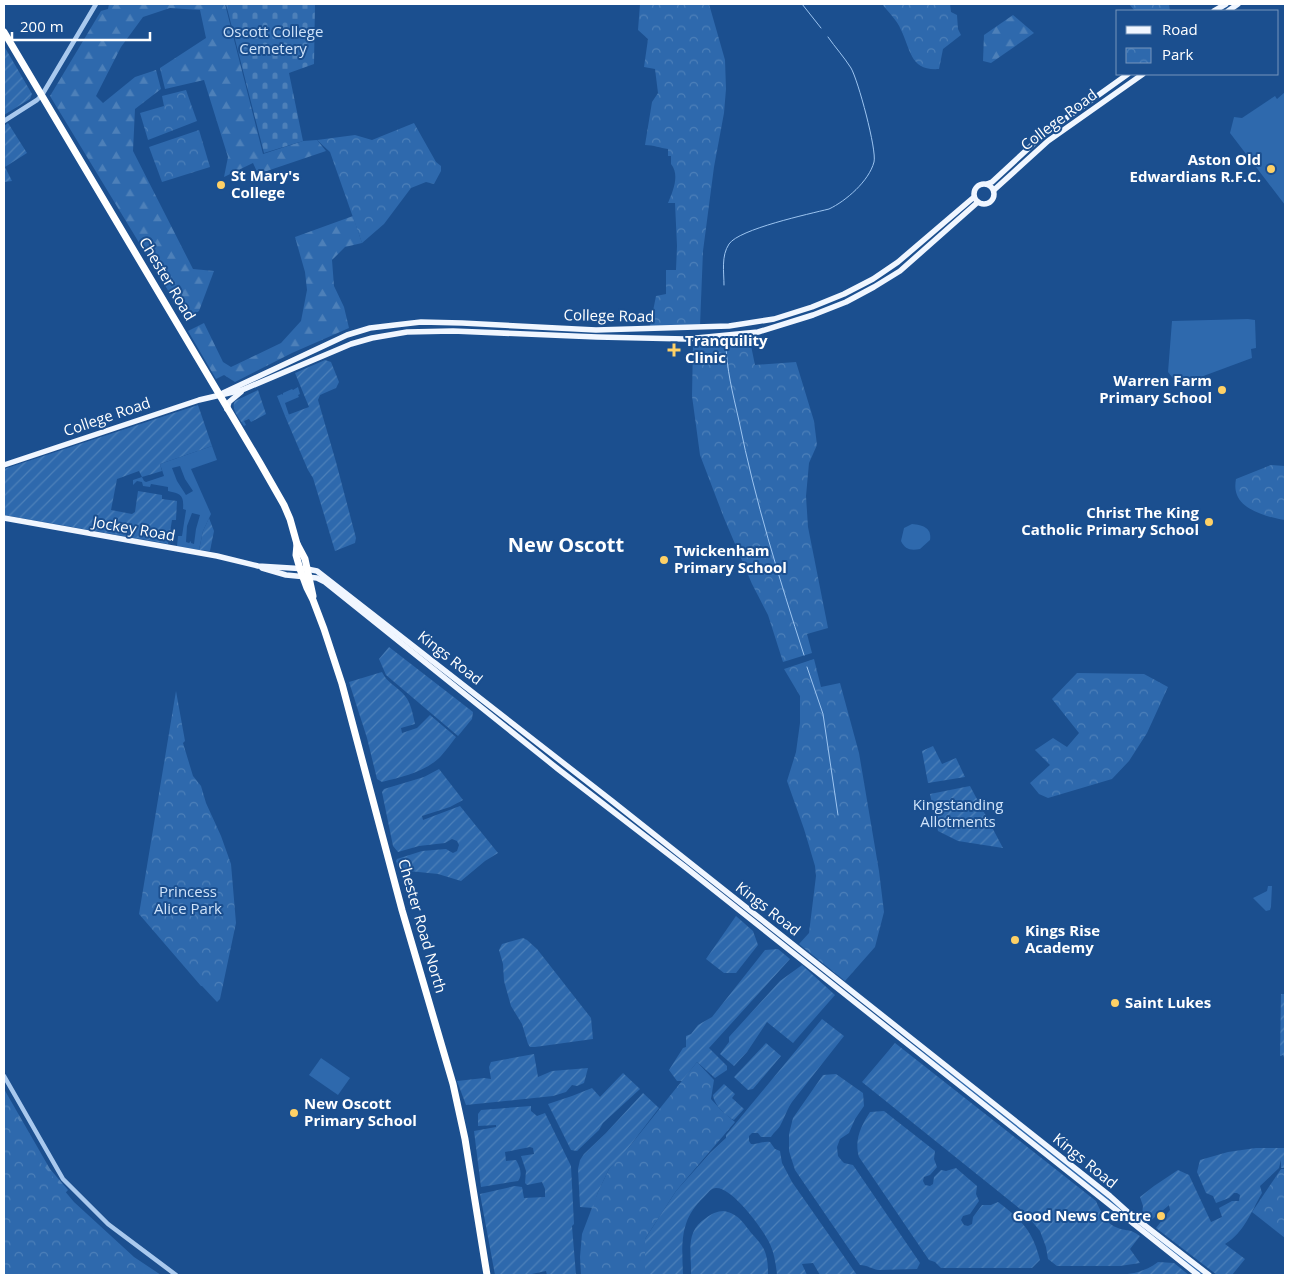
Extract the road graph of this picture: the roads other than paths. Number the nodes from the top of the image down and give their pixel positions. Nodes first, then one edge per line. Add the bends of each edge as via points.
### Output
1 (96, 4) edge
2 (4, 32) edge
3 (1127, 75) edge
4 (1142, 75) edge
5 (42, 95) junction
6 (4, 120) edge
7 (987, 184) junction
8 (994, 190) junction
9 (976, 200) junction
10 (812, 307) junction
11 (813, 315) junction
12 (421, 322) junction
13 (652, 329) junction
14 (423, 331) junction
15 (652, 338) junction
16 (242, 390) junction
17 (219, 395) junction
18 (228, 409) junction
19 (4, 465) edge
20 (4, 518) edge
21 (258, 566) junction
22 (303, 569) junction
23 (306, 577) junction
24 (4, 1076) edge
25 (176, 1275) edge
26 (489, 1275) edge
27 (1198, 1275) edge
28 (1209, 1275) edge

1 - 5 street
2 - 5 highway, Chester Road
3 - 7 main road, College Road via 1044,134
4 - 8 main road, College Road via 1048,141
5 - 6 street
5 - 17 highway, Chester Road
7 - 8 main road
7 - 9 main road via 977,186 974,192
8 - 9 main road via 990,202 983,204
9 - 10 main road, College Road via 873,279
9 - 11 main road, College Road via 900,271 846,302
10 - 11 main road
10 - 13 main road, College Road via 742,325
11 - 15 main road, College Road via 758,332 708,338
12 - 13 main road, College Road via 596,330
12 - 14 main road
12 - 17 main road, College Road via 370,328 347,335
13 - 15 main road
14 - 15 main road, College Road
14 - 16 main road, College Road via 390,334 351,344
16 - 17 main road, College Road
16 - 18 main road via 229,402
17 - 18 highway, Chester Road
17 - 19 main road, College Road
18 - 22 highway, Chester Road via 284,505 297,544 296,555
20 - 21 main road, Jockey Road
21 - 22 main road, Jockey Road
21 - 23 main road, Jockey Road
22 - 23 highway, Chester Road
22 - 28 main road, Kings Road via 322,574
23 - 26 highway, Chester Road North via 306,588 342,684 402,910 443,1048 465,1139
23 - 27 main road, Kings Road via 320,579 335,590
24 - 25 street via 63,1179 108,1224

